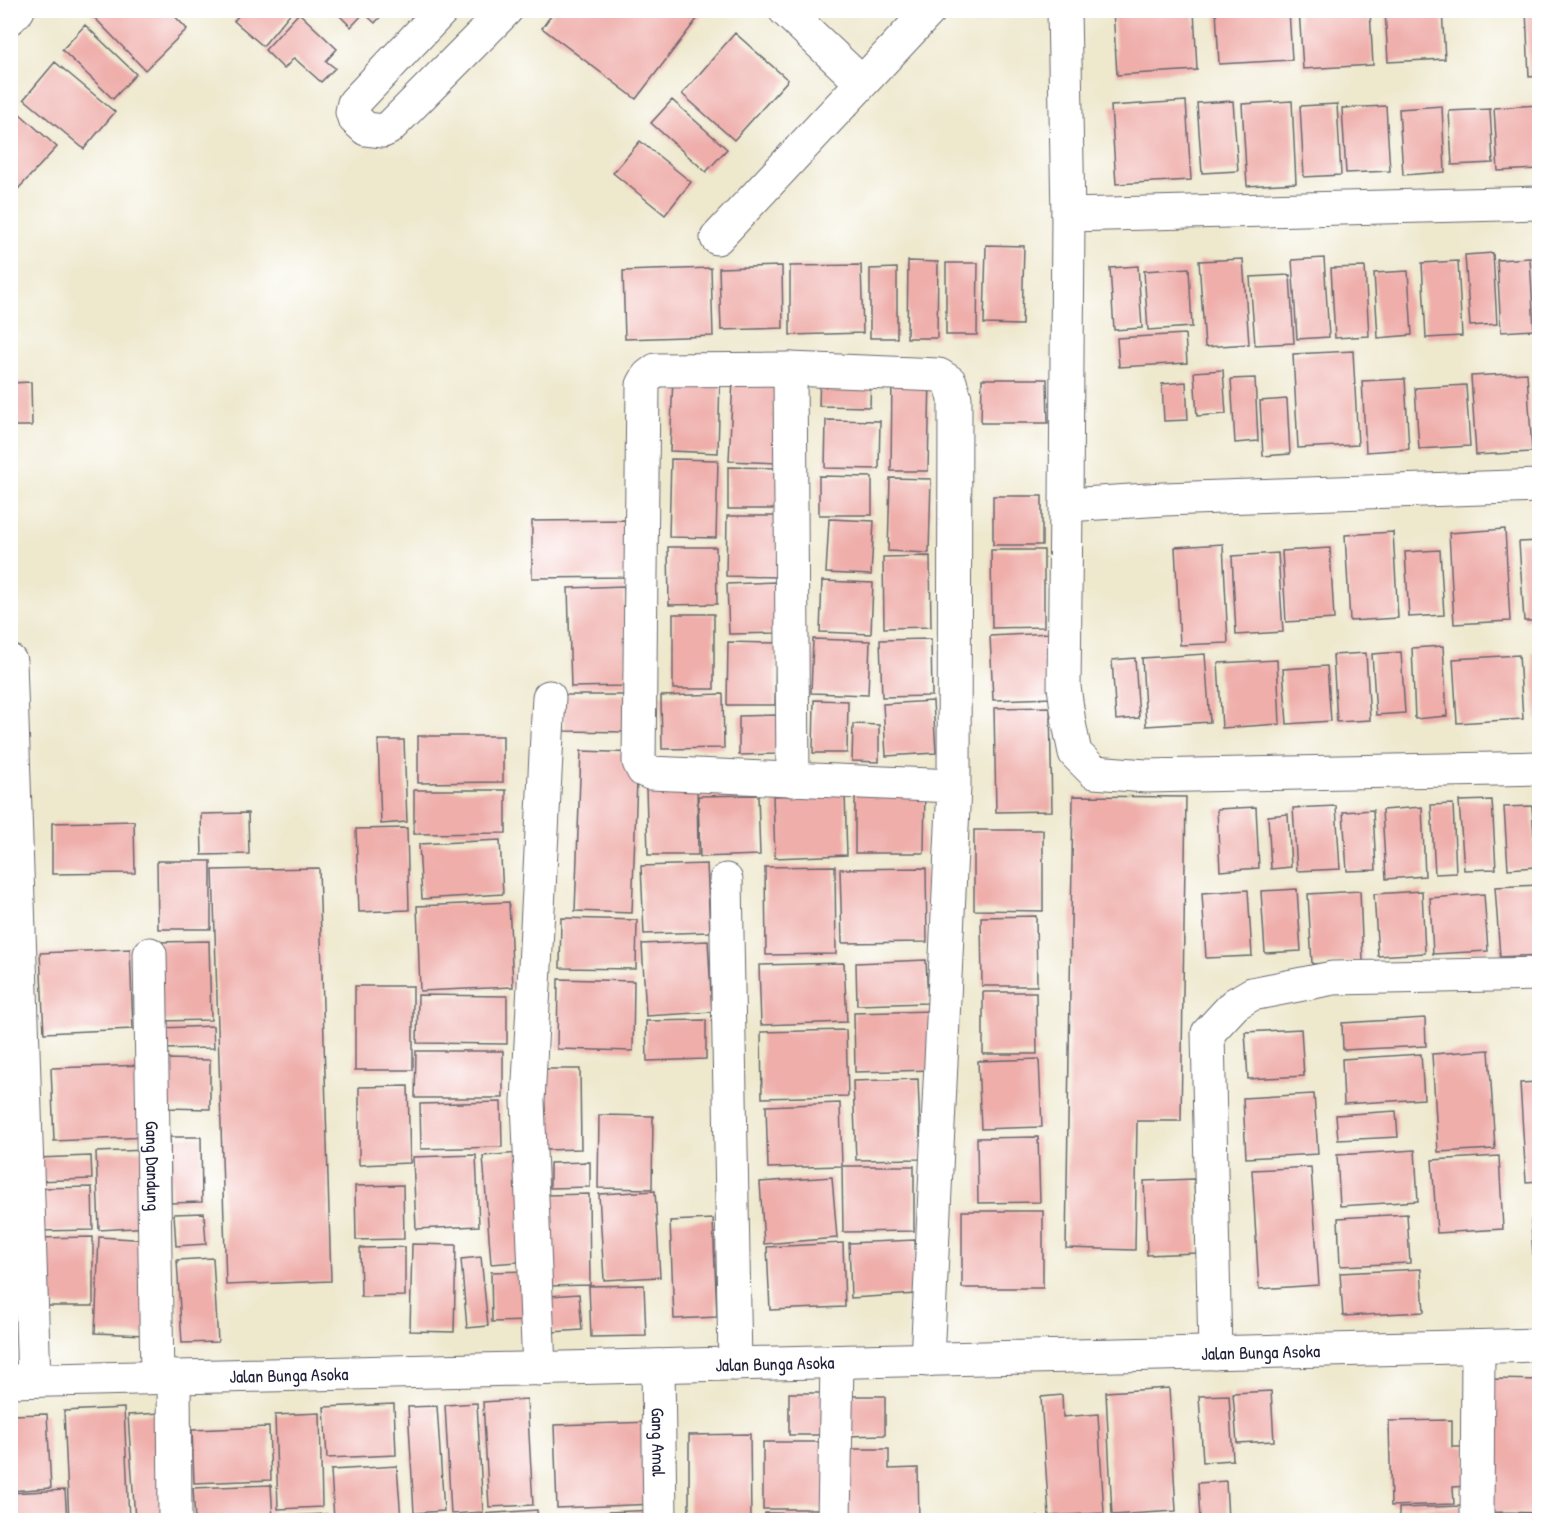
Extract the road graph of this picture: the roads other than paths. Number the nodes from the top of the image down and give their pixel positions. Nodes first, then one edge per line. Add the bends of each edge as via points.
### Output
1 (18, 10) edge
2 (442, 10) edge
3 (506, 10) edge
4 (785, 10) edge
5 (930, 10) edge
6 (1064, 10) edge
7 (10, 18) edge
8 (861, 82) junction
9 (1539, 203) edge
10 (1068, 215) junction
11 (717, 238) dead end
12 (790, 369) junction
13 (1539, 486) edge
14 (1066, 505) junction
15 (10, 661) edge
16 (549, 697) dead end
17 (1539, 768) edge
18 (793, 780) junction
19 (954, 786) junction
20 (726, 880) dead end
21 (150, 954) dead end
22 (1539, 974) edge
23 (1539, 1345) edge
24 (1478, 1347) junction
25 (1215, 1353) junction
26 (927, 1360) junction
27 (837, 1362) junction
28 (735, 1364) junction
29 (658, 1366) junction
30 (539, 1369) junction
31 (166, 1377) junction
32 (22, 1381) edge
33 (175, 1521) edge
34 (660, 1521) edge
35 (834, 1521) edge
36 (1477, 1521) edge

1 - 7 street
2 - 3 street via 354,103 354,118 366,129 389,128
4 - 8 street
5 - 8 street
6 - 10 street
8 - 11 street
9 - 10 street
10 - 14 street
12 - 18 street
12 - 18 street via 656,370 643,385 639,762 650,773
12 - 19 street via 939,375 950,382 955,399
13 - 14 street
14 - 17 street via 1064,687 1075,753 1094,772 1146,776
15 - 32 street
16 - 30 street via 528,1109
18 - 19 street
19 - 26 street
20 - 28 street
21 - 31 street, Gang Dandung
22 - 25 street via 1333,978 1252,994 1235,1004 1208,1033
23 - 24 street, Jalan Bunga Asoka
24 - 25 street, Jalan Bunga Asoka
24 - 36 street
25 - 26 street, Jalan Bunga Asoka
26 - 27 street, Jalan Bunga Asoka
27 - 28 street, Jalan Bunga Asoka
27 - 35 street
28 - 29 street, Jalan Bunga Asoka
29 - 30 street, Jalan Bunga Asoka
29 - 34 street, Gang Amal
30 - 31 street, Jalan Bunga Asoka
31 - 32 street, Jalan Bunga Asoka
31 - 33 street, Gang Dandung

